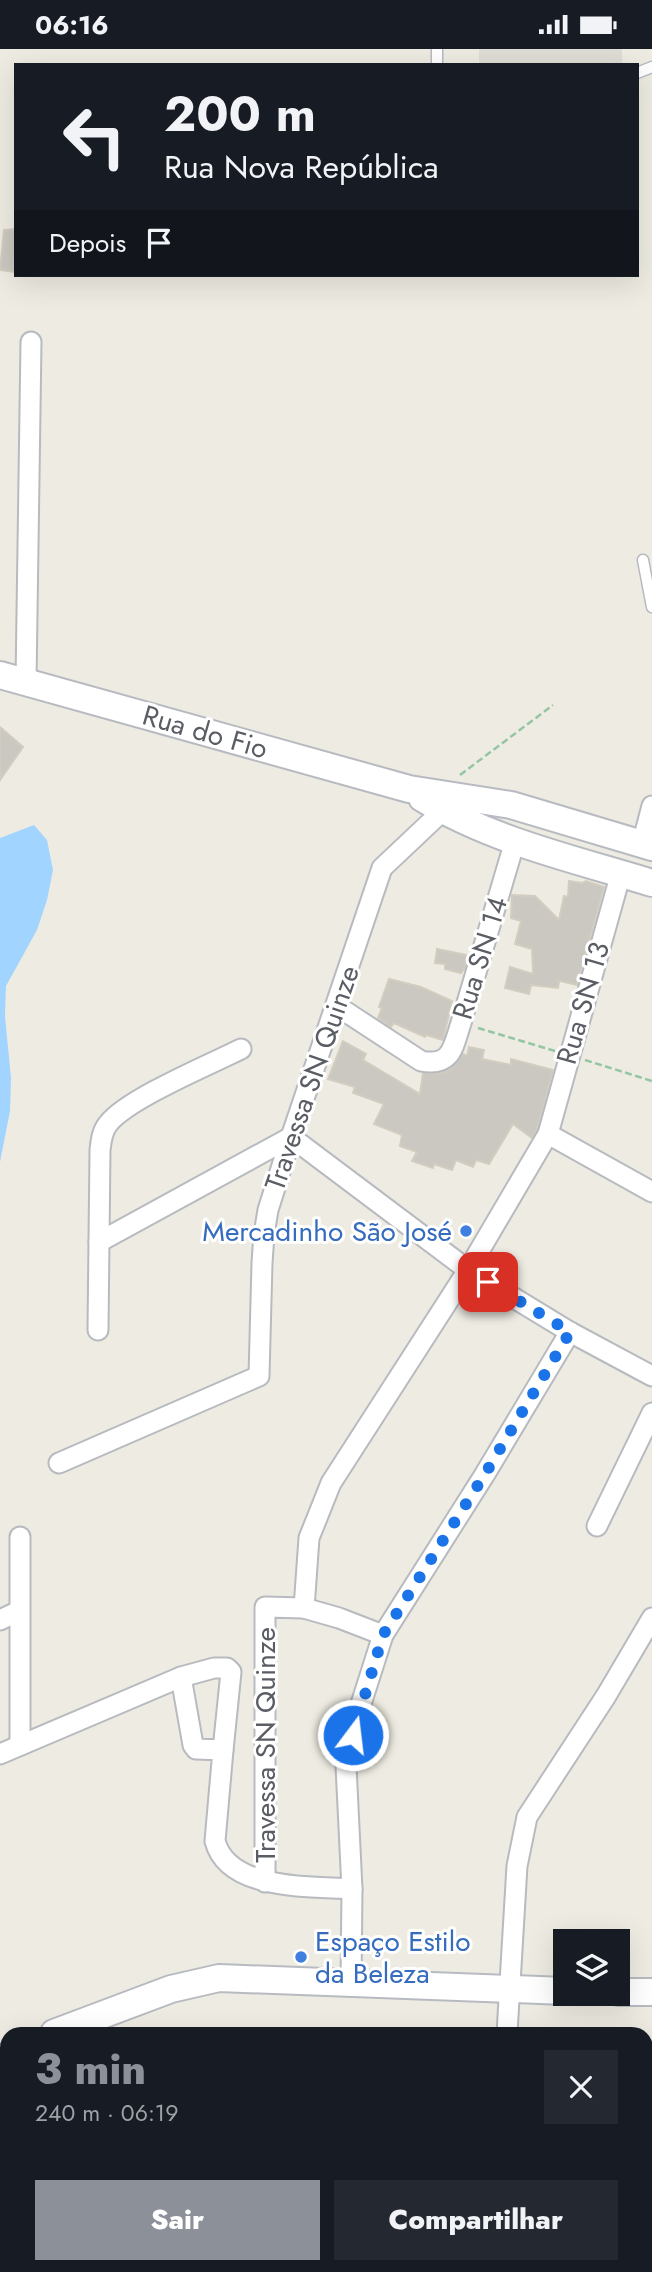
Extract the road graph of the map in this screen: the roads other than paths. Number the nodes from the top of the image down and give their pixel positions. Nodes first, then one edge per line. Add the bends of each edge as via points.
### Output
1 (31, 342) dead end
2 (642, 559) dead end
3 (652, 607) edge
4 (0, 675) edge
5 (26, 682) junction
6 (451, 796) junction
7 (652, 806) edge
8 (515, 841) junction
9 (647, 845) edge
10 (621, 873) junction
11 (652, 883) edge
12 (337, 1006) junction
13 (241, 1049) dead end
14 (548, 1134) junction
15 (291, 1137) junction
16 (652, 1192) edge
17 (99, 1243) junction
18 (468, 1270) junction
19 (98, 1330) dead end
20 (570, 1332) junction
21 (652, 1376) edge
22 (652, 1413) edge
23 (59, 1463) dead end
24 (597, 1526) dead end
25 (20, 1537) dead end
26 (304, 1608) junction
27 (19, 1611) junction
28 (652, 1618) edge
29 (0, 1621) edge
30 (383, 1635) junction
31 (181, 1677) junction
32 (20, 1745) junction
33 (223, 1750) junction
34 (0, 1754) edge
35 (265, 1882) junction
36 (352, 1889) junction
37 (351, 1984) junction
38 (510, 1990) junction
39 (553, 1991) edge
40 (630, 1992) edge
41 (652, 1992) edge
42 (76, 2027) edge
43 (508, 2027) edge

1 - 5 street
2 - 3 lane
4 - 5 street, Rua do Fio
5 - 6 street, Rua do Fio via 409,789
6 - 8 street, Rua do Fio
6 - 9 street, Rua do Fio via 511,805
6 - 12 street, Travessa SN Quinze via 382,868
7 - 9 street
8 - 10 street, Rua do Fio
8 - 12 street, Rua SN 14 via 452,1052 444,1061 421,1061
10 - 11 street, Rua do Fio
10 - 14 street, Rua SN 13
12 - 15 street, Travessa SN Quinze
13 - 17 street via 137,1101 108,1124 100,1150
14 - 16 street
14 - 18 street, Rua SN 13
15 - 17 street
15 - 18 street
15 - 23 street, Travessa SN Quinze via 264,1234 259,1376
17 - 19 street
18 - 20 street
18 - 26 street, Rua SN 13 via 331,1483 309,1538
20 - 21 street
20 - 30 street
22 - 24 street
25 - 27 street
26 - 30 street
26 - 35 street, Travessa SN Quinze via 265,1607
27 - 29 street
27 - 32 street
28 - 38 street via 527,1817 517,1866
30 - 36 street via 346,1766
31 - 32 street
31 - 33 street via 193,1745
31 - 33 street via 214,1668 230,1670
32 - 34 street
33 - 35 street via 215,1841 218,1854 229,1866
35 - 36 street
36 - 37 street
37 - 38 street
37 - 42 street via 219,1978 171,1989
38 - 39 street
38 - 43 street
40 - 41 street

